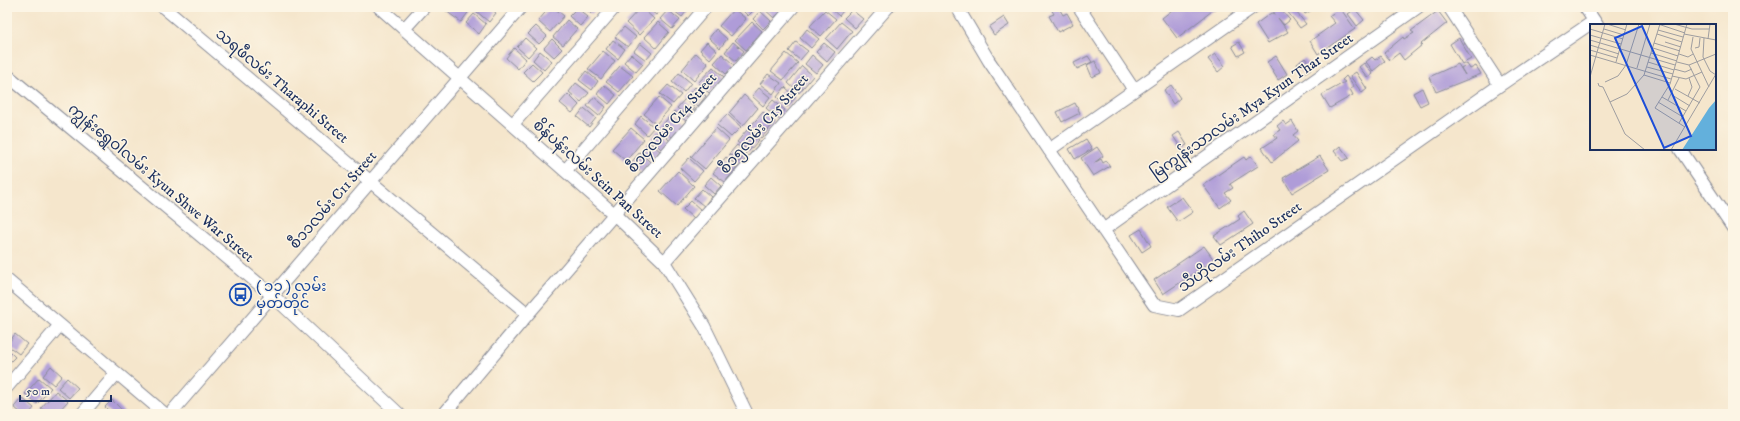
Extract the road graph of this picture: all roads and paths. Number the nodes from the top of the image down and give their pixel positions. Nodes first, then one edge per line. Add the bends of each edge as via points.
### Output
1 (163, 7) edge
2 (379, 7) edge
3 (424, 7) edge
4 (521, 7) edge
5 (614, 7) edge
6 (706, 7) edge
7 (794, 7) edge
8 (888, 7) edge
9 (957, 7) edge
10 (1253, 7) edge
11 (1418, 7) edge
12 (1449, 7) edge
13 (1585, 7) edge
14 (1082, 8) edge
15 (1595, 23) edge
16 (1590, 26) edge
17 (404, 29) junction
18 (7, 75) edge
19 (460, 77) junction
20 (1500, 85) junction
21 (1134, 90) junction
22 (513, 124) junction
23 (1049, 150) junction
24 (1681, 150) edge
25 (565, 170) junction
26 (371, 181) junction
27 (614, 214) junction
28 (1733, 228) edge
29 (1103, 230) junction
30 (664, 262) junction
31 (9, 284) edge
32 (272, 295) junction
33 (528, 314) junction
34 (60, 325) junction
35 (117, 373) junction
36 (7, 387) edge
37 (82, 414) edge
38 (165, 414) edge
39 (170, 414) edge
40 (399, 414) edge
41 (444, 414) edge
42 (747, 414) edge

1 - 26 street, သရဖီလမ်း Tharaphi Street
2 - 17 street, စိန်ပန်းလမ်း Sein Pan Street
3 - 17 street
4 - 19 street, စီ၁၁လမ်း C11 Street
5 - 22 street
6 - 25 street
7 - 27 street, စီ၁၄လမ်း C14 Street
8 - 30 street, စီ၁၅လမ်း C15 Street
9 - 23 street, သီဟိုလမ်း Thiho Street via 989,62
10 - 21 street
11 - 29 street, မြကျွန်းသာလမ်း Mya Kyun Thar Street
12 - 20 street
13 - 15 street
14 - 21 street
16 - 20 street, သီဟိုလမ်း Thiho Street
17 - 19 street, စိန်ပန်းလမ်း Sein Pan Street
18 - 32 street, ကျွန်းရွှေဝါလမ်း Kyun Shwe War Street
19 - 22 street, စိန်ပန်းလမ်း Sein Pan Street
19 - 26 street, စီ၁၁လမ်း C11 Street
20 - 29 street, သီဟိုလမ်း Thiho Street via 1179,310 1154,305
21 - 23 street
22 - 25 street, စိန်ပန်းလမ်း Sein Pan Street
23 - 29 street, သီဟိုလမ်း Thiho Street
24 - 28 street
25 - 27 street, စိန်ပန်းလမ်း Sein Pan Street
26 - 32 street, စီ၁၁လမ်း C11 Street
26 - 33 street, သရဖီလမ်း Tharaphi Street
27 - 30 street, စိန်ပန်းလမ်း Sein Pan Street
27 - 33 street, စီ၁၄လမ်း C14 Street
30 - 42 street, စိန်ပန်းလမ်း Sein Pan Street via 704,326
31 - 34 street
32 - 39 street, စီ၁၁လမ်း C11 Street
32 - 40 street, ကျွန်းရွှေဝါလမ်း Kyun Shwe War Street
33 - 41 street, စီ၁၄လမ်း C14 Street
34 - 35 street
34 - 36 street
35 - 37 street
35 - 38 street

